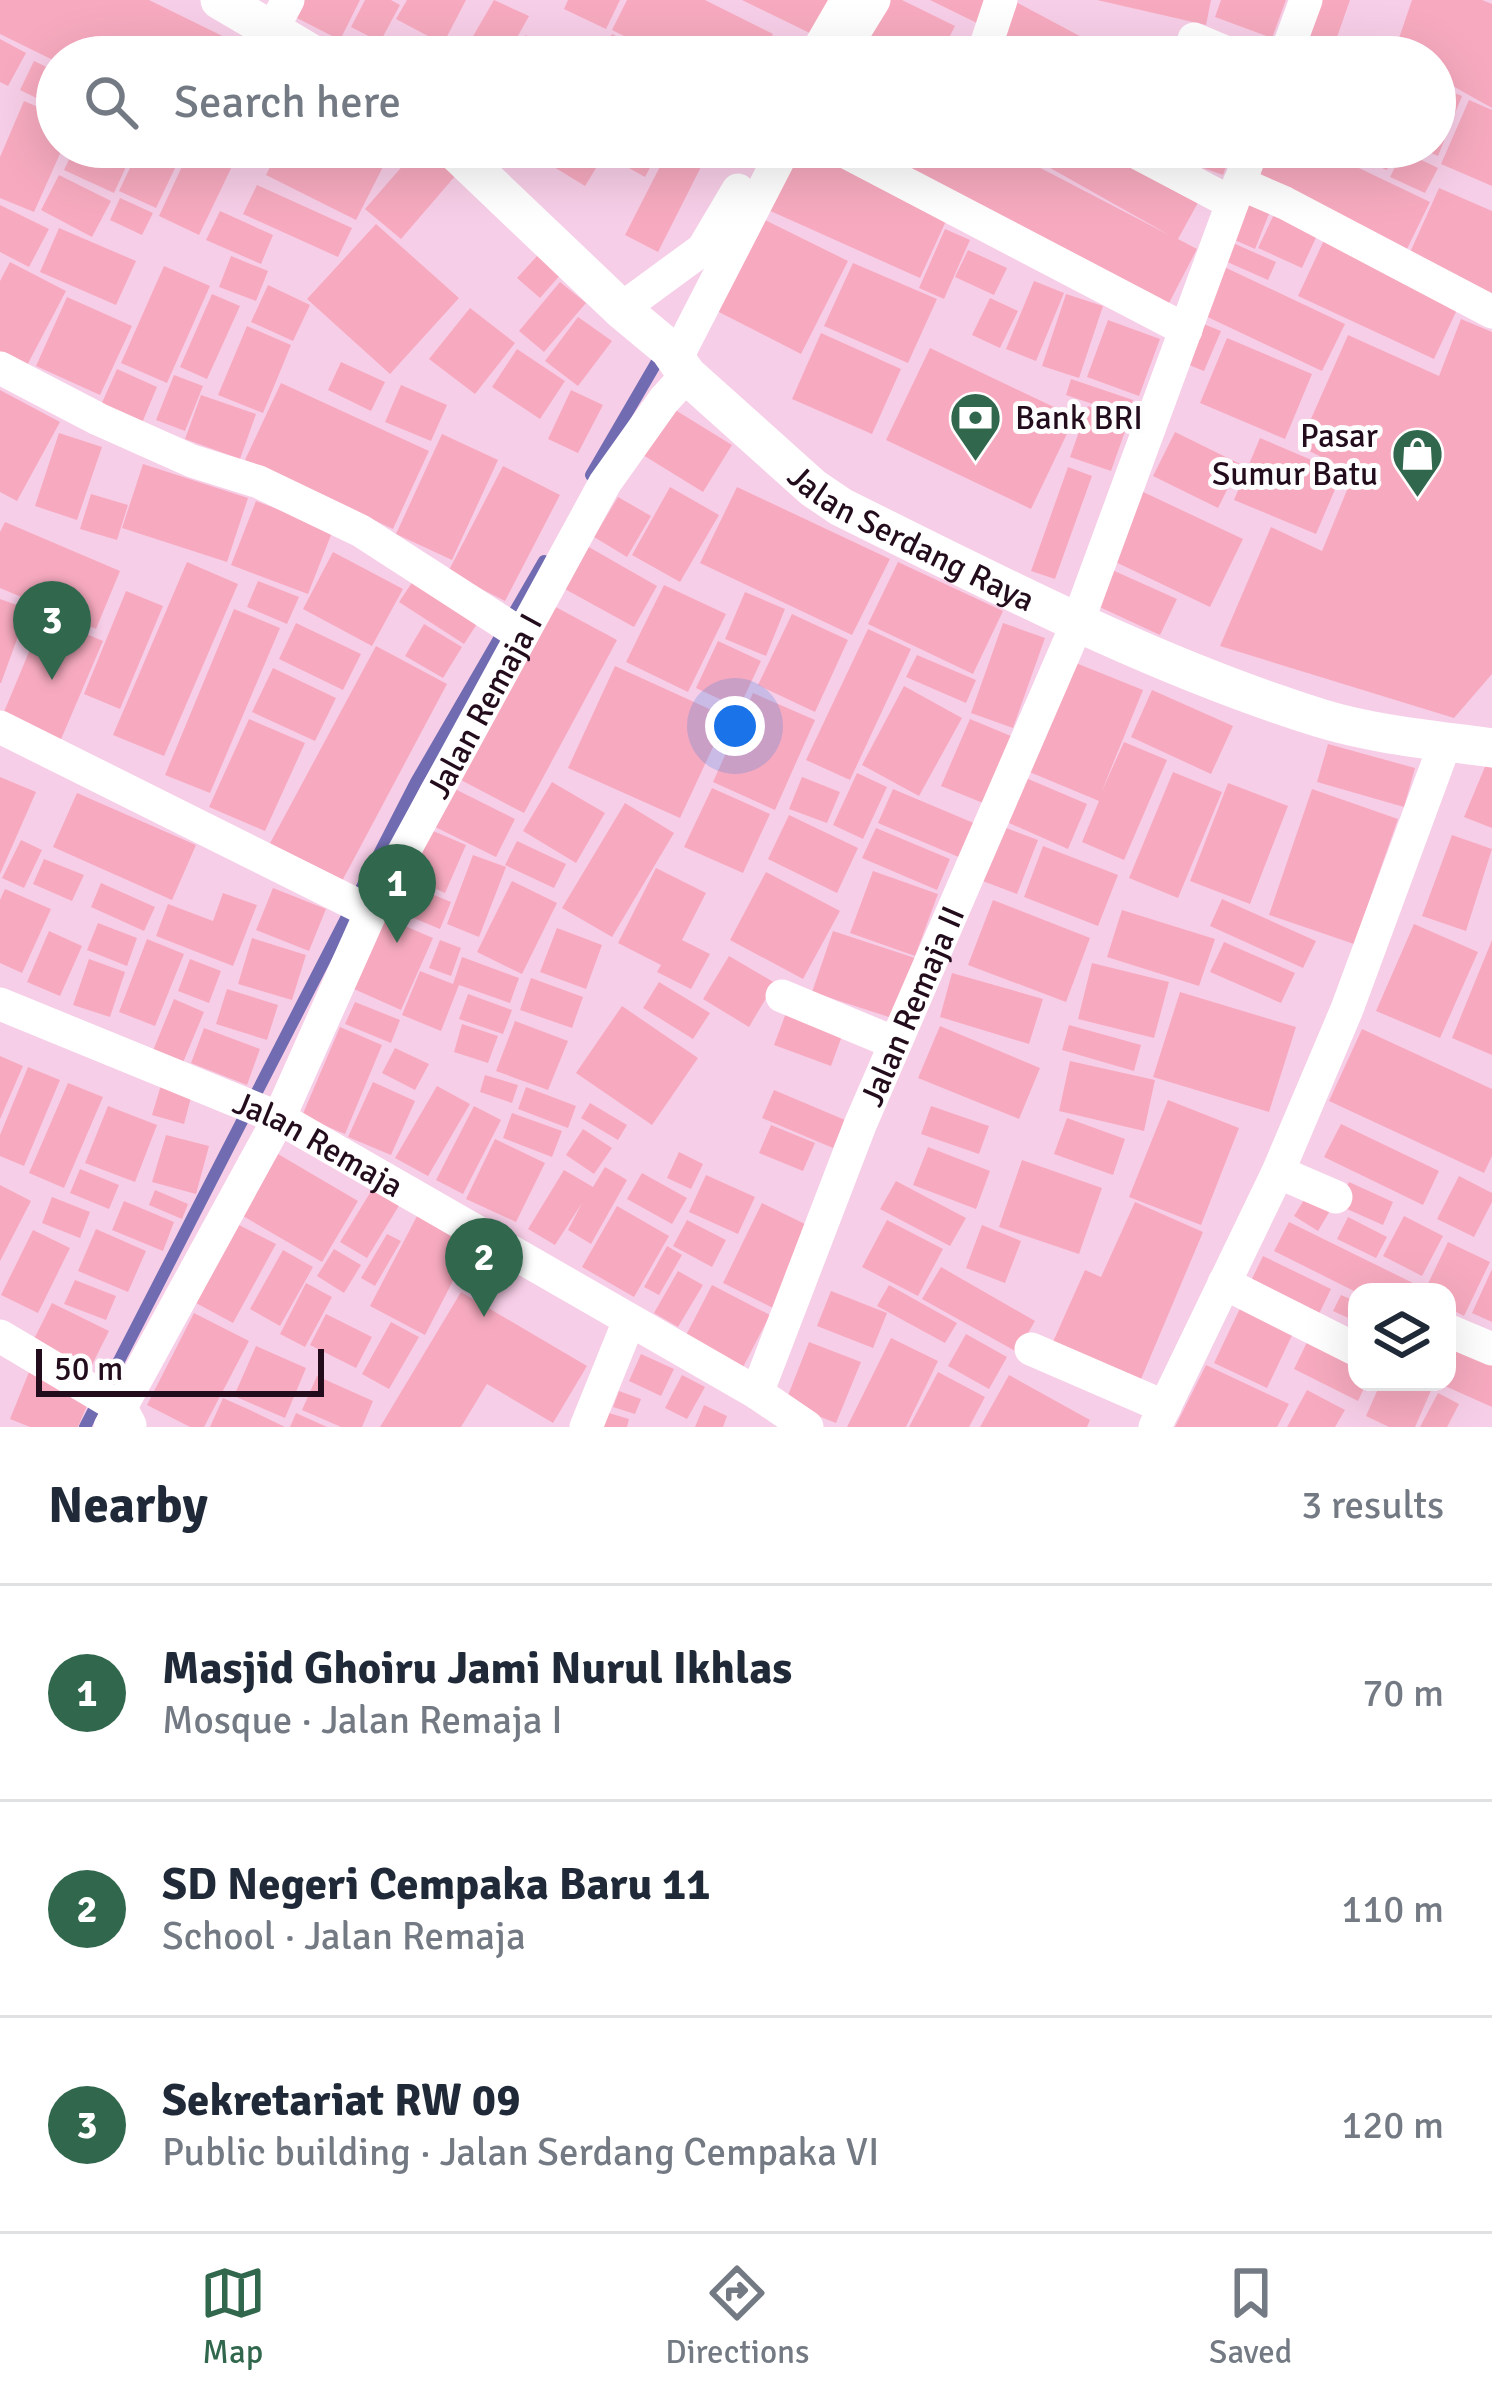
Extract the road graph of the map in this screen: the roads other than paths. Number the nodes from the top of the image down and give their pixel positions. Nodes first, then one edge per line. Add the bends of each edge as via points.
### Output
1 (220, 0) edge
2 (847, 0) edge
3 (874, 0) edge
4 (1001, 0) edge
5 (1306, 0) edge
6 (280, 15) edge
7 (826, 36) edge
8 (852, 36) edge
9 (989, 36) edge
10 (1293, 36) edge
11 (473, 168) edge
12 (751, 168) edge
13 (772, 168) edge
14 (876, 168) edge
15 (1176, 168) edge
16 (1245, 168) edge
17 (1236, 193) junction
18 (1492, 312) edge
19 (1186, 330) junction
20 (660, 344) junction
21 (0, 368) edge
22 (1077, 624) junction
23 (507, 625) junction
24 (0, 727) edge
25 (1478, 741) edge
26 (358, 906) junction
27 (782, 996) dead end
28 (0, 1004) edge
29 (895, 1043) junction
30 (270, 1114) junction
31 (1278, 1172) junction
32 (1336, 1197) dead end
33 (1223, 1282) junction
34 (629, 1322) junction
35 (1456, 1334) edge
36 (0, 1336) edge
37 (1348, 1345) edge
38 (1030, 1349) dead end
39 (1492, 1349) edge
40 (757, 1393) junction
41 (110, 1410) edge
42 (1160, 1417) edge
43 (586, 1427) edge
44 (807, 1427) edge

1 - 6 street
2 - 7 street
3 - 8 street
4 - 9 street
5 - 10 street
11 - 20 street, Jalan Serdang Raya
12 - 20 street
13 - 20 street
14 - 19 street
15 - 17 street
16 - 17 street, Jalan Remaja II
17 - 18 street via 1285,203
17 - 19 street, Jalan Remaja II
19 - 22 street, Jalan Remaja II
20 - 22 street, Jalan Serdang Raya via 841,507
20 - 23 street, Jalan Remaja I via 664,400
21 - 23 street via 98,419 361,531
22 - 25 street, Jalan Serdang Raya via 1323,719
22 - 29 street, Jalan Remaja II
23 - 26 street, Jalan Remaja I
24 - 26 street
25 - 31 street via 1347,1009
26 - 30 street, Jalan Remaja I
27 - 29 street
28 - 30 street, Jalan Remaja
29 - 40 street, Jalan Remaja II
30 - 34 street, Jalan Remaja
30 - 41 street, Jalan Remaja I
31 - 32 street
31 - 33 street
33 - 37 street
33 - 42 street
34 - 40 street, Jalan Remaja
34 - 43 street
35 - 39 street
36 - 41 street
38 - 42 street
40 - 44 street, Jalan Remaja

